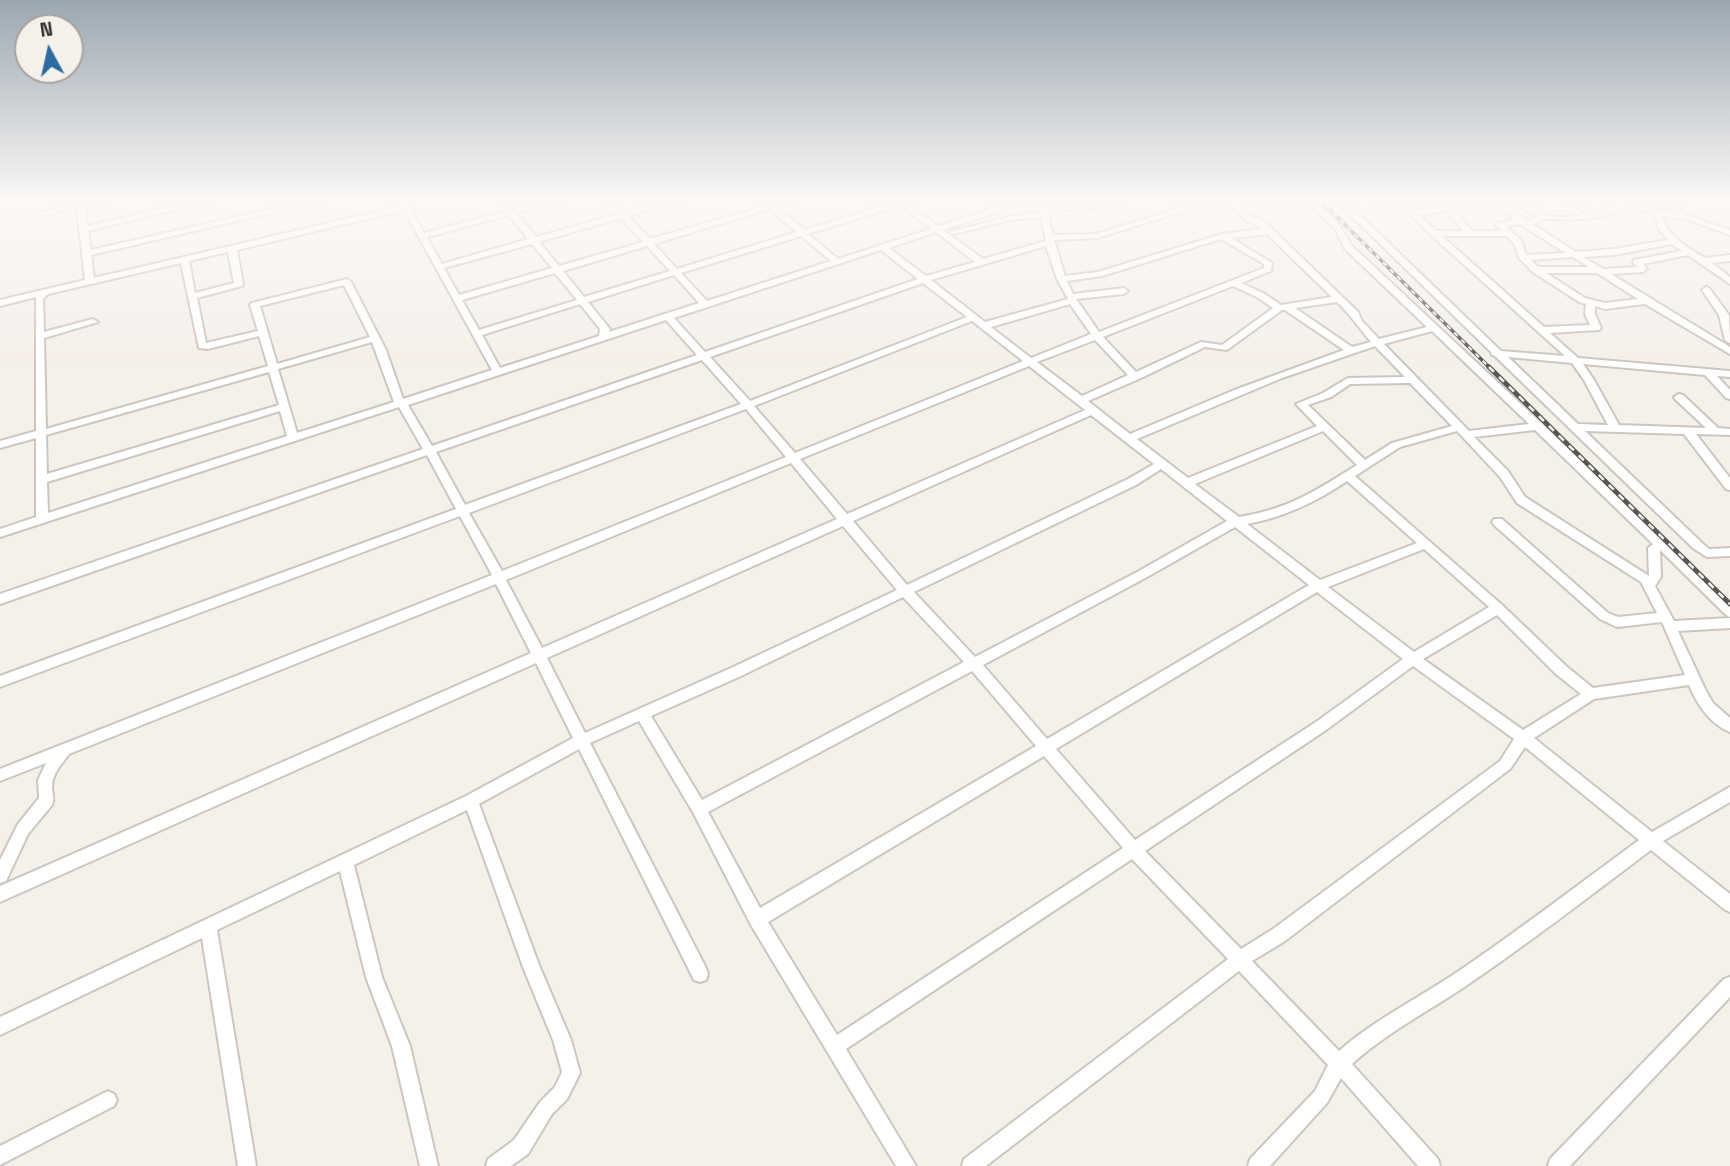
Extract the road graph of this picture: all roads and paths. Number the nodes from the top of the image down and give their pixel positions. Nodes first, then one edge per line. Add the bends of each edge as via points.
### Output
1 (208, 253) edge
2 (233, 253) edge
3 (432, 253) edge
4 (487, 253) edge
5 (545, 253) edge
6 (612, 253) edge
7 (658, 253) edge
8 (738, 253) edge
9 (826, 253) edge
10 (860, 253) edge
11 (890, 253) edge
12 (969, 253) edge
13 (1008, 253) edge
14 (1054, 253) edge
15 (1166, 253) edge
16 (1252, 253) edge
17 (1292, 253) edge
18 (1355, 253) edge
19 (1393, 253) edge
20 (1457, 253) edge
21 (1522, 253) edge
22 (1595, 253) edge
23 (1685, 253) edge
24 (1688, 253) edge
25 (86, 254) edge
26 (1574, 255) junction
27 (1524, 258) junction
28 (1730, 258) edge
29 (184, 259) junction
30 (1704, 261) junction
31 (836, 262) junction
32 (981, 262) junction
33 (439, 267) junction
34 (557, 269) junction
35 (1536, 270) junction
36 (1600, 271) junction
37 (676, 272) junction
38 (923, 279) junction
39 (1061, 279) junction
40 (1730, 281) edge
41 (89, 282) junction
42 (1234, 283) junction
43 (1706, 290) dead end
44 (1124, 291) dead end
45 (39, 296) junction
46 (191, 297) junction
47 (457, 299) junction
48 (1071, 299) junction
49 (1338, 299) junction
50 (583, 301) junction
51 (1647, 301) junction
52 (0, 303) edge
53 (705, 304) junction
54 (1590, 304) junction
55 (1283, 307) junction
56 (1727, 314) edge
57 (668, 317) junction
58 (93, 322) dead end
59 (978, 322) junction
60 (1434, 328) junction
61 (1544, 330) junction
62 (263, 332) junction
63 (475, 334) junction
64 (604, 334) junction
65 (41, 336) junction
66 (1097, 337) junction
67 (374, 339) junction
68 (1730, 340) edge
69 (1379, 342) junction
70 (1352, 351) junction
71 (1730, 351) edge
72 (1495, 353) junction
73 (704, 357) junction
74 (1575, 360) junction
75 (1029, 362) junction
76 (271, 368) junction
77 (1708, 372) junction
78 (498, 373) junction
79 (1730, 374) edge
80 (1136, 377) junction
81 (1413, 380) junction
82 (1730, 396) edge
83 (1679, 397) dead end
84 (1080, 401) junction
85 (401, 405) junction
86 (748, 405) junction
87 (285, 407) junction
88 (1091, 411) junction
89 (1537, 426) junction
90 (1614, 426) junction
91 (1324, 427) junction
92 (1575, 427) junction
93 (1687, 430) junction
94 (1461, 431) junction
95 (1715, 431) junction
96 (1730, 432) edge
97 (40, 433) junction
98 (293, 438) junction
99 (1128, 439) junction
100 (0, 445) edge
101 (431, 452) junction
102 (793, 458) junction
103 (1162, 464) junction
104 (1363, 464) junction
105 (1347, 475) junction
106 (41, 480) junction
107 (1187, 483) junction
108 (1730, 486) edge
109 (463, 510) junction
110 (41, 519) junction
111 (844, 521) junction
112 (1235, 522) junction
113 (1498, 522) dead end
114 (0, 533) edge
115 (1423, 545) junction
116 (1662, 545) junction
117 (1730, 552) edge
118 (499, 577) junction
119 (1649, 584) junction
120 (1317, 586) junction
121 (904, 590) junction
122 (0, 599) edge
123 (1497, 608) junction
124 (1730, 612) edge
125 (1667, 621) junction
126 (1730, 623) edge
127 (538, 655) junction
128 (1413, 659) junction
129 (973, 663) junction
130 (1693, 679) junction
131 (0, 682) edge
132 (1591, 694) junction
133 (643, 716) junction
134 (1730, 726) edge
135 (1523, 738) junction
136 (581, 741) junction
137 (1046, 747) junction
138 (65, 749) junction
139 (0, 775) edge
140 (1730, 794) edge
141 (471, 801) junction
142 (699, 809) junction
143 (1650, 841) junction
144 (1133, 849) junction
145 (345, 860) junction
146 (0, 876) edge
147 (0, 894) edge
148 (1730, 904) edge
149 (757, 919) junction
150 (208, 928) junction
151 (1241, 958) junction
152 (700, 974) dead end
153 (1730, 985) edge
154 (0, 1026) edge
155 (834, 1047) junction
156 (1339, 1063) junction
157 (108, 1100) dead end
158 (0, 1156) edge
159 (247, 1166) edge
160 (429, 1166) edge
161 (495, 1166) edge
162 (908, 1166) edge
163 (971, 1166) edge
164 (1257, 1166) edge
165 (1431, 1166) edge
166 (1557, 1166) edge

1 - 29 street
2 - 46 street via 239,284
3 - 33 street
4 - 33 street
5 - 34 street
6 - 34 street
7 - 37 street
8 - 37 street
9 - 31 street
10 - 31 street
11 - 38 street
12 - 32 street
13 - 32 street
14 - 39 street
15 - 39 street via 1099,274
16 - 42 street via 1270,267
17 - 49 street
18 - 60 street
19 - 72 street
20 - 61 street
21 - 27 street
22 - 26 street
23 - 36 street via 1639,261 1643,269
24 - 30 street
25 - 41 street
26 - 27 street
26 - 36 street
27 - 35 street
28 - 30 street
29 - 41 street
29 - 46 street
30 - 40 street
31 - 53 street
32 - 38 street
33 - 47 street
34 - 47 street
34 - 50 street
35 - 36 street
35 - 54 street
36 - 51 street
37 - 50 street
37 - 53 street
38 - 59 street
38 - 73 street
39 - 48 street
41 - 45 street
42 - 55 street
42 - 66 street
43 - 56 street
44 - 48 street
45 - 52 street
45 - 65 street
46 - 62 street via 202,346
47 - 63 street
48 - 59 street
48 - 66 street
49 - 55 street
49 - 69 street
50 - 63 street
50 - 64 street
51 - 54 street
51 - 71 street
53 - 57 street
54 - 61 street via 1596,328
55 - 70 street
55 - 80 street via 1224,348 1206,344
56 - 68 street
57 - 64 street
57 - 73 street
58 - 65 street
59 - 75 street
59 - 86 street
60 - 69 street
60 - 89 street
61 - 74 street
62 - 67 street via 256,304 346,281
62 - 76 street
63 - 78 street
64 - 78 street
65 - 97 street
66 - 75 street
66 - 80 street
67 - 76 street
67 - 85 street
69 - 70 street
69 - 81 street
70 - 99 street
72 - 74 street
72 - 92 street
73 - 86 street
73 - 101 street
74 - 77 street
74 - 90 street
75 - 84 street
75 - 102 street
76 - 87 street
76 - 97 street
77 - 79 street
77 - 82 street
78 - 85 street
80 - 84 street
81 - 91 street via 1348,381 1301,404
81 - 94 street
83 - 95 street
84 - 88 street
85 - 98 street
85 - 101 street
86 - 102 street
86 - 109 street
87 - 98 street
87 - 106 street
88 - 99 street
88 - 111 street
89 - 94 street
89 - 116 street
90 - 92 street
90 - 93 street
91 - 104 street
91 - 107 street
92 - 117 street via 1702,550
93 - 95 street
93 - 108 street
94 - 104 street via 1396,445
94 - 119 street via 1504,474 1521,500
95 - 96 street
97 - 100 street
97 - 106 street
98 - 110 street
99 - 103 street
101 - 109 street
101 - 122 street
102 - 111 street
102 - 118 street
103 - 107 street
103 - 121 street
104 - 105 street
105 - 112 street via 1296,506
105 - 115 street
106 - 110 street
107 - 112 street
109 - 118 street
109 - 131 street
110 - 114 street
111 - 121 street
111 - 127 street
112 - 120 street
112 - 129 street
113 - 125 street via 1604,616 1617,622
115 - 120 street
115 - 123 street
116 - 119 street via 1654,548 1655,577
116 - 124 street
118 - 127 street
118 - 138 street
119 - 125 street
120 - 128 street
120 - 137 street
121 - 129 street
121 - 133 street
123 - 128 street
123 - 132 street
125 - 126 street
125 - 130 street
127 - 136 street
127 - 147 street
128 - 135 street
128 - 144 street via 1321,726
129 - 137 street
129 - 142 street
130 - 132 street
130 - 134 street via 1708,707
132 - 135 street
133 - 136 street
133 - 142 street
135 - 143 street
135 - 151 street via 1505,765 1279,935
136 - 141 street
136 - 152 street
137 - 144 street
137 - 149 street
138 - 139 street
138 - 146 street via 51,765 44,783 47,800 23,829
140 - 143 street
141 - 145 street
141 - 161 street via 571,1073 520,1147
142 - 149 street
143 - 148 street
143 - 156 street via 1513,944 1367,1038
144 - 151 street
144 - 155 street
145 - 150 street
145 - 160 street via 374,977 401,1046
149 - 155 street
150 - 154 street
150 - 159 street
151 - 156 street
151 - 163 street
153 - 166 street
155 - 162 street
156 - 164 street via 1321,1097
156 - 165 street
157 - 158 street

